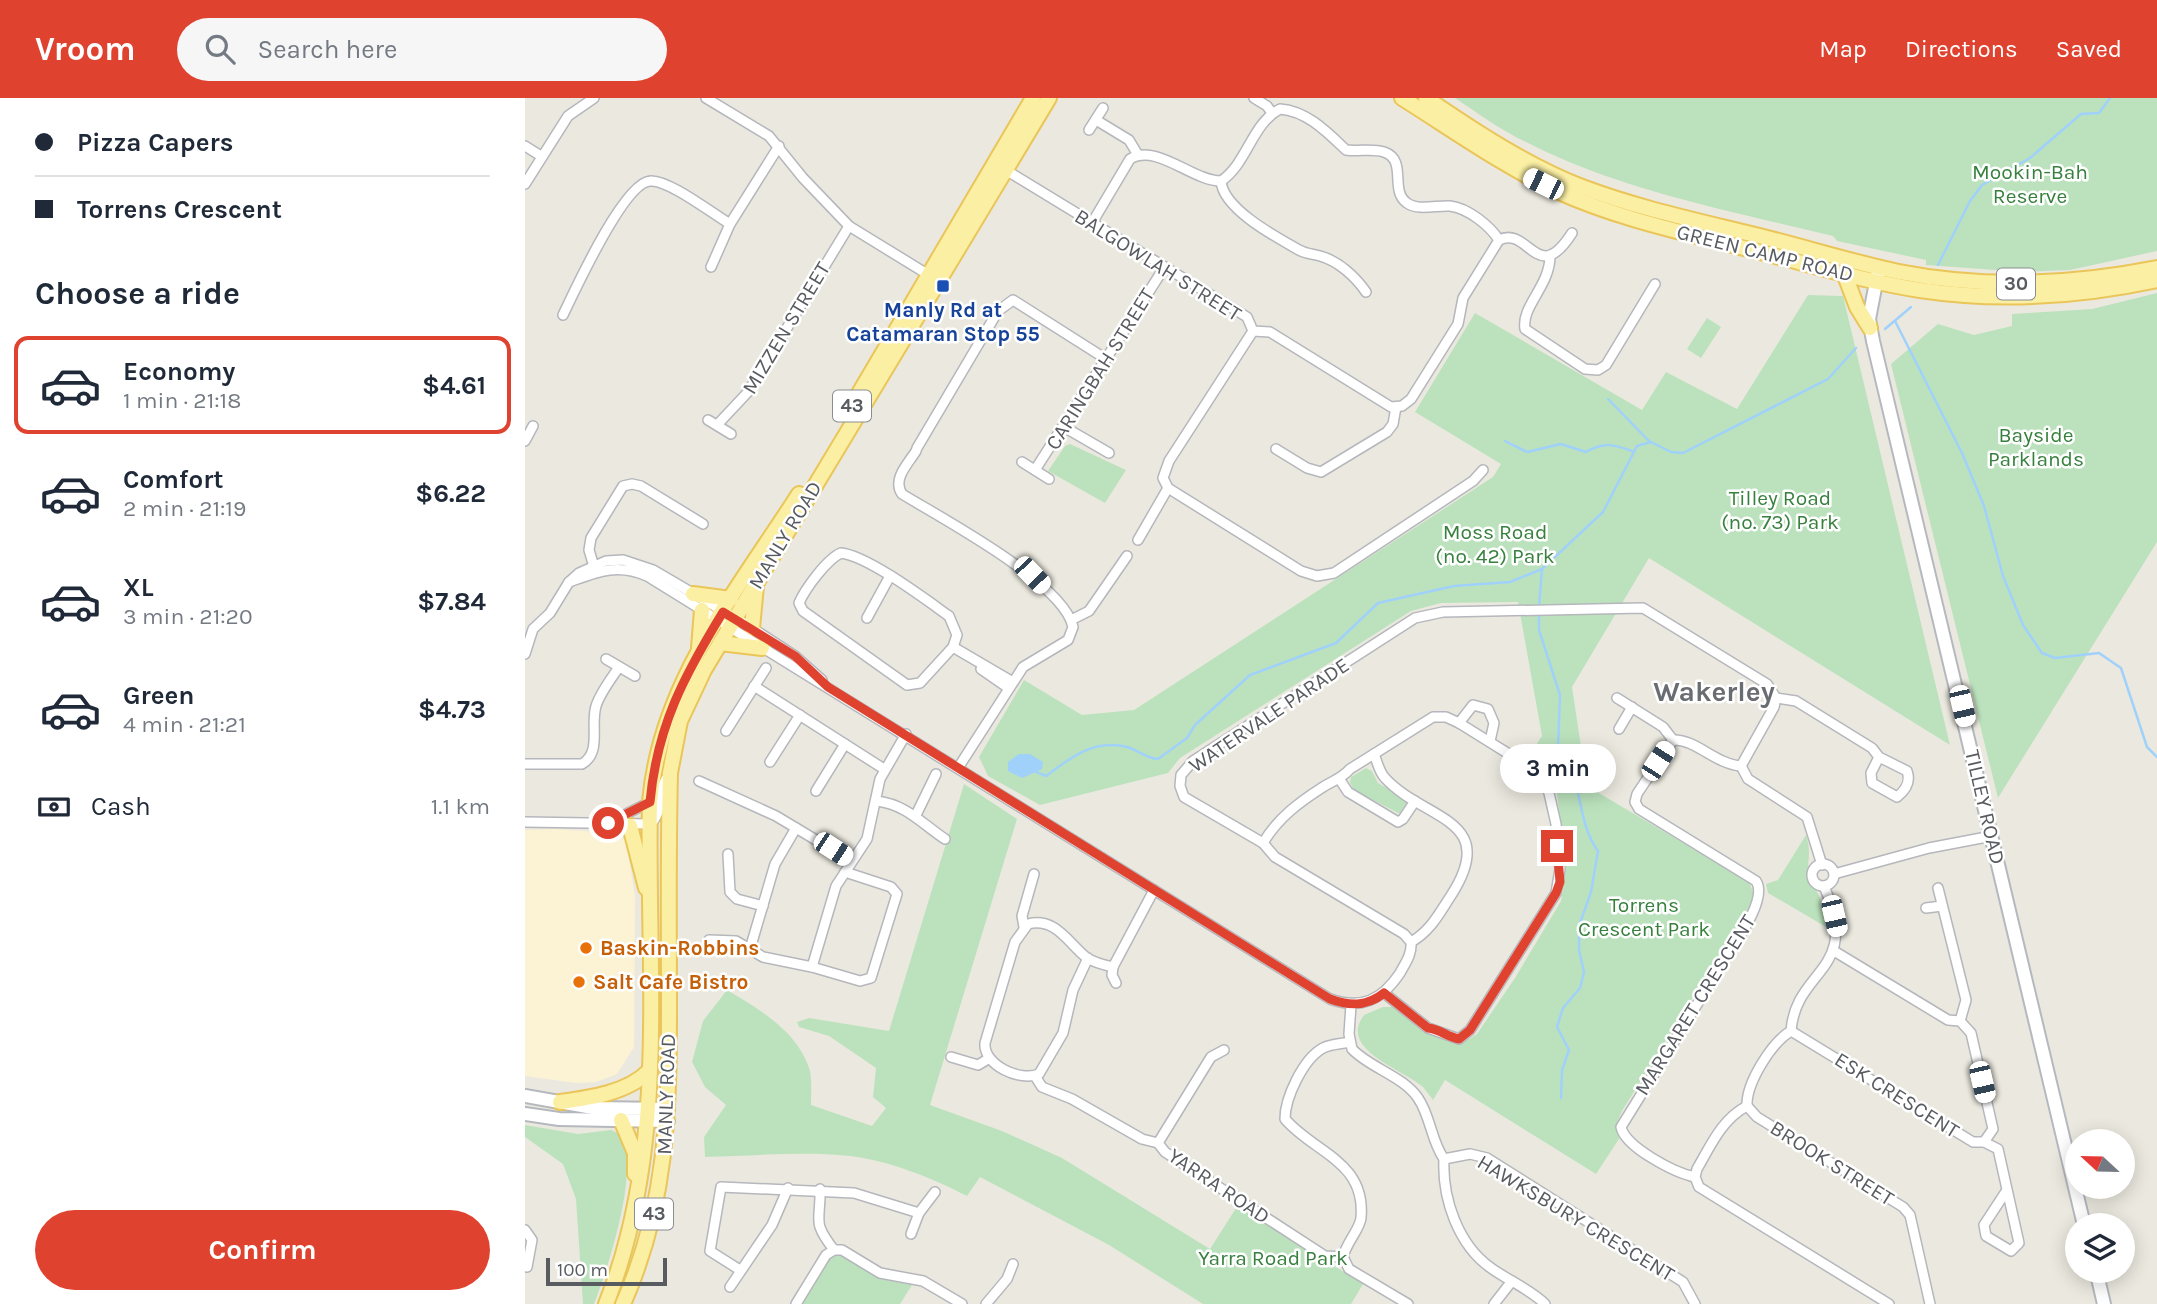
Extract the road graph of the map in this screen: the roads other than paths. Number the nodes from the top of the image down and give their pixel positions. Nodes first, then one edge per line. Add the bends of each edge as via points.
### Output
1 (593, 98) edge
2 (706, 98) edge
3 (1033, 98) edge
4 (1049, 98) edge
5 (1254, 98) edge
6 (1402, 98) edge
7 (1426, 98) edge
8 (1103, 108) dead end
9 (1272, 113) junction
10 (1096, 120) junction
11 (1089, 130) dead end
12 (525, 146) edge
13 (779, 146) junction
14 (1138, 155) junction
15 (541, 156) junction
16 (1000, 166) junction
17 (1221, 181) junction
18 (525, 184) edge
19 (1091, 223) junction
20 (730, 224) junction
21 (849, 226) junction
22 (1572, 233) dead end
23 (1499, 240) junction
24 (1550, 256) junction
25 (711, 267) dead end
26 (1164, 268) junction
27 (2157, 268) edge
28 (1844, 273) junction
29 (1878, 274) junction
30 (932, 277) junction
31 (2157, 280) edge
32 (1655, 284) dead end
33 (1366, 292) dead end
34 (563, 315) dead end
35 (1870, 328) junction
36 (1253, 331) junction
37 (1107, 359) junction
38 (1396, 407) junction
39 (533, 426) dead end
40 (1064, 427) junction
41 (731, 434) dead end
42 (525, 441) edge
43 (1276, 449) dead end
44 (1109, 453) dead end
45 (1022, 462) dead end
46 (1035, 470) junction
47 (1482, 470) dead end
48 (1049, 479) dead end
49 (1168, 488) junction
50 (703, 524) dead end
51 (1138, 540) dead end
52 (1127, 556) dead end
53 (594, 568) junction
54 (890, 576) junction
55 (756, 585) junction
56 (693, 594) junction
57 (731, 599) junction
58 (702, 610) junction
59 (867, 618) dead end
60 (726, 620) junction
61 (1071, 620) junction
62 (529, 627) edge
63 (752, 628) junction
64 (720, 643) junction
65 (953, 647) junction
66 (762, 648) junction
67 (698, 653) junction
68 (525, 654) edge
69 (605, 659) dead end
70 (619, 667) junction
71 (766, 667) dead end
72 (635, 676) dead end
73 (1009, 684) junction
74 (754, 686) junction
75 (828, 687) junction
76 (1617, 698) dead end
77 (1776, 698) junction
78 (1632, 707) junction
79 (800, 715) junction
80 (1459, 723) junction
81 (1619, 729) dead end
82 (726, 731) dead end
83 (906, 734) junction
84 (1673, 740) junction
85 (1490, 741) junction
86 (845, 744) junction
87 (1374, 754) junction
88 (1879, 757) junction
89 (770, 762) dead end
90 (525, 764) edge
91 (1741, 766) junction
92 (958, 768) junction
93 (884, 769) junction
94 (670, 773) junction
95 (936, 774) dead end
96 (1340, 780) junction
97 (699, 781) dead end
98 (816, 791) dead end
99 (877, 801) junction
100 (1415, 801) junction
101 (650, 802) junction
102 (916, 815) junction
103 (525, 822) edge
104 (608, 823) junction
105 (650, 824) junction
106 (630, 826) junction
107 (796, 828) junction
108 (1992, 836) junction
109 (945, 839) dead end
110 (1263, 843) junction
111 (729, 854) dead end
112 (851, 861) junction
113 (1822, 865) junction
114 (845, 872) junction
115 (1034, 874) dead end
116 (1834, 874) junction
117 (1824, 886) junction
118 (1938, 888) dead end
119 (1154, 890) junction
120 (650, 896) junction
121 (763, 906) junction
122 (1942, 906) junction
123 (1926, 908) dead end
124 (1024, 927) junction
125 (709, 940) dead end
126 (1412, 942) junction
127 (750, 949) junction
128 (1834, 951) junction
129 (1088, 958) junction
130 (812, 967) junction
131 (1113, 967) junction
132 (1116, 982) dead end
133 (1384, 993) junction
134 (1351, 1005) junction
135 (1960, 1021) junction
136 (1791, 1031) junction
137 (1350, 1042) junction
138 (1224, 1050) dead end
139 (951, 1057) dead end
140 (988, 1059) junction
141 (649, 1071) junction
142 (1035, 1076) junction
143 (525, 1096) edge
144 (560, 1102) junction
145 (1747, 1106) junction
146 (525, 1114) edge
147 (649, 1114) junction
148 (668, 1115) junction
149 (621, 1120) junction
150 (1984, 1142) junction
151 (1158, 1143) junction
152 (1444, 1158) junction
153 (1695, 1177) junction
154 (788, 1188) junction
155 (820, 1189) junction
156 (2007, 1190) junction
157 (935, 1192) dead end
158 (919, 1213) junction
159 (2081, 1213) edge
160 (525, 1230) edge
161 (911, 1234) dead end
162 (628, 1244) junction
163 (834, 1250) junction
164 (1343, 1257) junction
165 (1013, 1264) dead end
166 (527, 1267) dead end
167 (740, 1270) junction
168 (1512, 1281) junction
169 (2099, 1283) edge
170 (730, 1287) dead end
171 (606, 1304) edge
172 (624, 1304) edge
173 (796, 1304) edge
174 (962, 1304) edge
175 (986, 1304) edge
176 (1408, 1304) edge
177 (1494, 1304) edge
178 (1545, 1304) edge
179 (1695, 1304) edge
180 (1889, 1304) edge
181 (1930, 1304) edge
182 (2104, 1304) edge

1 - 15 street via 568,116
2 - 13 street
3 - 16 main road, MANLY ROAD / 43
4 - 16 main road, MANLY ROAD / 43
5 - 9 street
6 - 28 main road, GREEN CAMP ROAD / 30 via 1506,165 1582,202 1646,223
7 - 29 main road, GREEN CAMP ROAD / 30 via 1508,151 1584,187
8 - 10 street
9 - 17 street
9 - 23 street via 1293,110 1330,133 1346,150 1378,150 1391,155 1405,202 1460,209 1488,226
10 - 11 street
10 - 14 street via 1129,140
12 - 15 street
13 - 20 street
13 - 21 street
14 - 17 street via 1149,155 1209,181
14 - 19 street via 1130,159
15 - 18 street
16 - 19 street, BALGOWLAH STREET
16 - 30 main road, MANLY ROAD / 43
17 - 33 street via 1227,201 1242,213 1302,252 1341,267
19 - 26 street, BALGOWLAH STREET
20 - 25 street
20 - 34 street via 660,182 642,183 612,221
21 - 30 street
21 - 41 street, MIZZEN STREET via 748,393 712,422
22 - 24 street via 1561,251
23 - 24 street via 1512,239
23 - 38 street via 1463,299 1458,324 1411,398
24 - 32 street via 1550,272 1525,316 1525,329 1585,369 1606,365
26 - 36 street, BALGOWLAH STREET via 1247,317
26 - 37 street, CARINGBAH STREET
27 - 29 main road, GREEN CAMP ROAD / 30 via 2097,279 2020,284
28 - 29 main road, GREEN CAMP ROAD / 30
28 - 35 main road
29 - 31 main road, GREEN CAMP ROAD / 30 via 1942,293 2000,297 2071,295
29 - 35 main road, TILLEY ROAD
30 - 55 main road, MANLY ROAD / 43
30 - 57 main road, MANLY ROAD / 43
35 - 108 main road, TILLEY ROAD
36 - 38 street, BALGOWLAH STREET via 1270,332
36 - 49 street via 1169,461 1163,478
37 - 40 street, CARINGBAH STREET
37 - 61 street via 1013,300 998,311 899,478 902,494 1032,575
38 - 43 street via 1387,432 1321,472
39 - 42 street
40 - 44 street
40 - 46 street, CARINGBAH STREET
45 - 46 street, CARINGBAH STREET
46 - 48 street, CARINGBAH STREET
47 - 49 street via 1473,481 1325,577 1301,572
49 - 51 street
50 - 53 street via 641,486 627,485 616,494 590,538
52 - 61 street via 1089,611
53 - 56 street via 615,560 633,562
53 - 58 street via 637,571
53 - 62 street via 569,582 550,613
54 - 59 street
54 - 65 street via 949,616 957,635
54 - 65 street via 841,553 830,558 799,603 811,618 907,685 921,683
55 - 60 main road, MANLY ROAD / 43
55 - 63 main road
56 - 57 main road
56 - 60 street
57 - 60 main road, MANLY ROAD / 43
58 - 60 street
58 - 67 main road
60 - 63 street
60 - 64 main road, MANLY ROAD / 43
60 - 66 street
60 - 67 main road, MANLY ROAD / 43
61 - 73 street via 1068,640 1023,667
62 - 68 street
63 - 75 street via 795,656
64 - 66 main road
64 - 94 main road, MANLY ROAD / 43 via 687,703
65 - 73 street
66 - 75 street
67 - 101 main road, MANLY ROAD / 43 via 669,711
69 - 70 street
70 - 72 street
70 - 90 street via 597,702 589,760 582,764
71 - 74 street
73 - 92 street
74 - 79 street
74 - 82 street
75 - 83 street
76 - 78 street
77 - 88 street via 1796,701 1872,748
77 - 91 street
77 - 110 street, WATERVALE PARADE via 1767,684 1643,608 1443,612 1415,618 1193,761 1181,775 1184,797
78 - 81 street
78 - 84 street via 1663,727
79 - 86 street
79 - 89 street
80 - 85 street
80 - 85 street via 1473,705 1488,709 1494,723
80 - 87 street via 1433,717
83 - 92 street
83 - 93 street
84 - 91 street via 1683,740 1725,765
84 - 153 street, MARGARET CRESCENT via 1635,802 1639,809 1761,888 1750,919 1621,1127 1625,1140 1671,1169
85 - 133 street via 1541,774 1549,793 1560,869 1556,893 1470,1030 1459,1039 1428,1028
86 - 93 street
86 - 98 street
87 - 96 street
87 - 100 street via 1384,777
88 - 88 street via 1907,771 1905,791 1897,797 1872,783 1871,772
91 - 113 street via 1748,779 1807,817
92 - 119 street
93 - 99 street
94 - 105 street via 661,783 658,813
94 - 148 main road, MANLY ROAD / 43
95 - 102 street
96 - 100 street via 1348,792 1398,822
96 - 110 street via 1302,800 1275,822
97 - 107 street
99 - 102 street via 894,803
99 - 112 street via 867,839
100 - 126 street via 1459,828 1467,842 1467,865 1433,923
101 - 104 street
101 - 105 main road, MANLY ROAD / 43
102 - 109 street
103 - 104 street
104 - 106 street
105 - 106 street
105 - 120 main road, MANLY ROAD / 43
106 - 120 main road via 641,879
107 - 112 street
107 - 121 street via 775,864
108 - 116 street
108 - 159 main road, TILLEY ROAD
110 - 126 street, WATERVALE PARADE via 1275,857
111 - 121 street via 730,892 737,899
112 - 114 street
113 - 116 street
113 - 117 street via 1815,868 1812,878
114 - 130 street via 836,886
114 - 130 street via 891,887 897,894 871,978 860,981
115 - 124 street via 1022,916
116 - 117 street
117 - 128 street via 1837,931
118 - 122 street
119 - 131 street
119 - 134 street via 1330,999
120 - 141 main road, MANLY ROAD / 43
121 - 127 street
122 - 123 street
122 - 135 street via 1966,1000
124 - 129 street via 1037,922 1052,926
124 - 140 street via 1005,971 985,1043
125 - 127 street via 725,938
126 - 133 street via 1408,960
127 - 130 street via 763,957
128 - 135 street via 1948,1020
128 - 136 street, BROOK STREET via 1793,1014
129 - 131 street
129 - 142 street via 1073,990 1063,1033
131 - 132 street
133 - 134 street via 1367,1003
134 - 137 street
135 - 150 street, ESK CRESCENT via 1971,1033 1993,1129
136 - 145 street, BROOK STREET via 1773,1048 1748,1092
136 - 150 street, ESK CRESCENT via 1973,1142
137 - 152 street via 1357,1055 1418,1098
137 - 164 street via 1321,1049 1285,1104 1285,1119 1294,1131 1350,1171 1361,1220
138 - 151 street via 1211,1056
139 - 140 street via 978,1065
140 - 142 street, YARRA ROAD
141 - 144 main road via 633,1083
141 - 147 main road, MANLY ROAD / 43
142 - 151 street, YARRA ROAD via 1042,1087
143 - 144 main road
144 - 147 main road
145 - 153 street, BROOK STREET via 1735,1112 1719,1132
145 - 181 street, BROOK STREET via 1757,1117 1903,1207 1910,1215
146 - 149 main road
147 - 148 main road
147 - 149 main road
147 - 162 main road, MANLY ROAD / 43 via 644,1168
148 - 172 main road, MANLY ROAD / 43 via 656,1205
149 - 162 main road via 637,1163 624,1229
150 - 156 street via 1998,1149
151 - 164 street, YARRA ROAD via 1165,1152 1325,1256
152 - 168 street via 1444,1175 1460,1233 1471,1253
152 - 179 street, HAWKSBURY CRESCENT via 1470,1154 1487,1158 1683,1282
153 - 180 street via 1699,1187
154 - 155 street
154 - 167 street via 772,1225
154 - 167 street via 722,1186 710,1251
155 - 158 street via 854,1193
155 - 163 street via 817,1220
156 - 156 street via 2019,1244 2011,1251 1986,1236 1984,1224
157 - 158 street
158 - 161 street
160 - 166 street via 532,1240
162 - 171 main road, MANLY ROAD / 43
163 - 173 street via 826,1255
163 - 174 street via 842,1250 880,1273 923,1280
164 - 176 street, YARRA ROAD via 1349,1269
165 - 175 street
167 - 170 street
168 - 177 street
168 - 178 street
169 - 182 main road

